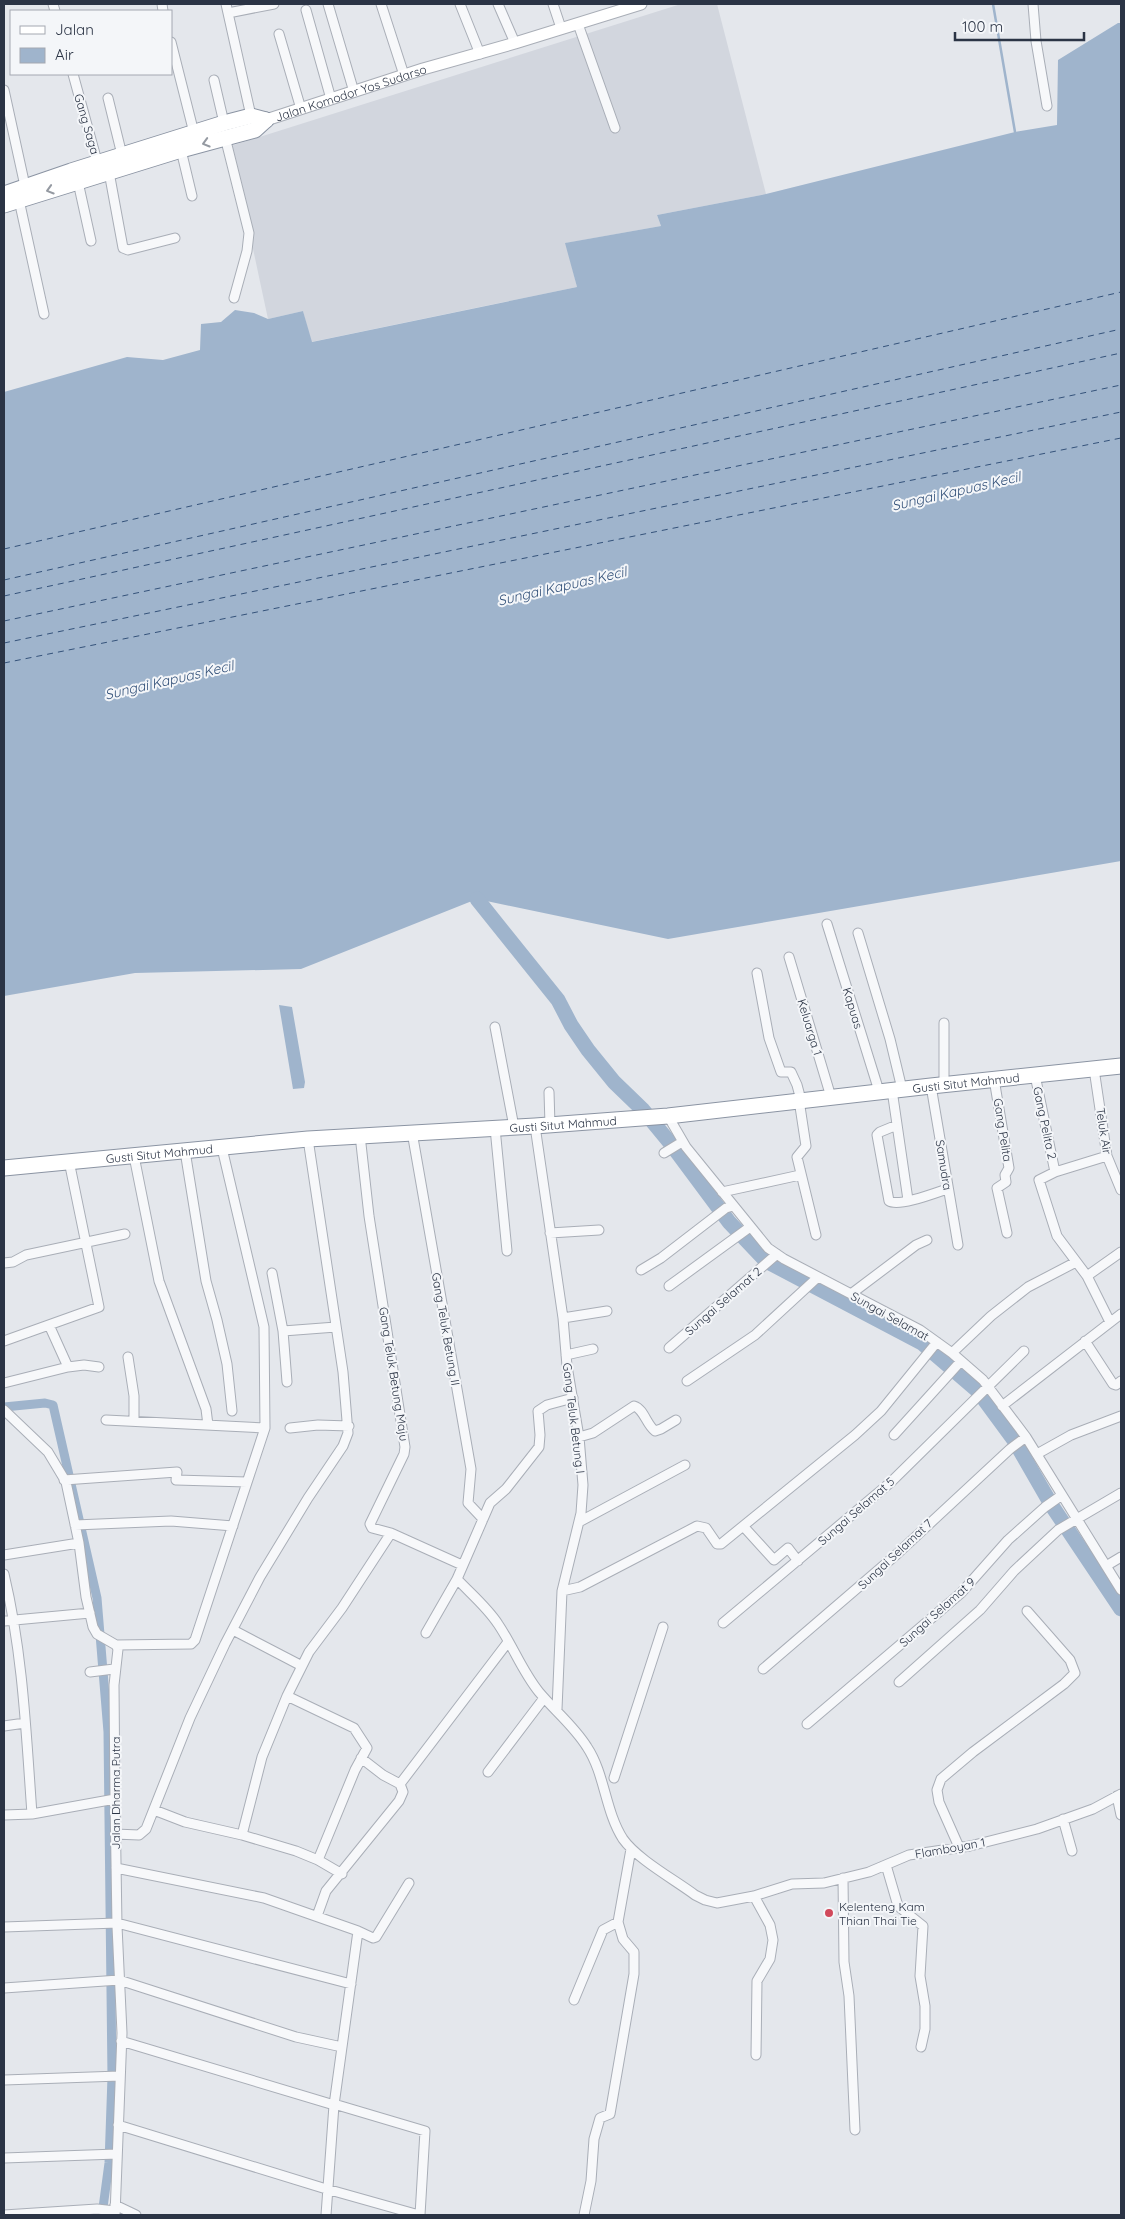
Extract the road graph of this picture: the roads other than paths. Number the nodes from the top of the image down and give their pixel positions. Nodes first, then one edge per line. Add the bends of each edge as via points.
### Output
1 (226, 4) edge
2 (274, 4) edge
3 (328, 4) edge
4 (381, 4) edge
5 (460, 4) edge
6 (498, 4) edge
7 (553, 4) edge
8 (641, 4) edge
9 (1033, 4) edge
10 (306, 10) dead end
11 (228, 13) junction
12 (578, 24) junction
13 (561, 28) junction
14 (279, 34) dead end
15 (515, 44) junction
16 (172, 46) edge
17 (480, 54) junction
18 (73, 75) edge
19 (404, 76) junction
20 (214, 80) dead end
21 (4, 90) edge
22 (354, 92) junction
23 (108, 98) dead end
24 (331, 99) junction
25 (1047, 106) dead end
26 (301, 108) junction
27 (259, 118) junction
28 (615, 128) dead end
29 (225, 130) junction
30 (194, 133) junction
31 (121, 150) junction
32 (180, 150) junction
33 (102, 170) junction
34 (78, 182) junction
35 (22, 193) junction
36 (4, 194) edge
37 (192, 196) dead end
38 (4, 205) edge
39 (175, 238) dead end
40 (91, 241) dead end
41 (234, 298) dead end
42 (44, 314) dead end
43 (827, 924) dead end
44 (858, 933) dead end
45 (790, 957) dead end
46 (757, 974) dead end
47 (944, 1023) dead end
48 (495, 1027) dead end
49 (1121, 1066) edge
50 (1094, 1069) junction
51 (1035, 1075) junction
52 (994, 1079) junction
53 (937, 1085) junction
54 (891, 1090) junction
55 (549, 1092) dead end
56 (831, 1097) junction
57 (800, 1100) junction
58 (665, 1116) junction
59 (897, 1125) junction
60 (542, 1126) junction
61 (514, 1127) junction
62 (494, 1128) junction
63 (412, 1132) junction
64 (360, 1135) junction
65 (308, 1138) junction
66 (222, 1148) junction
67 (185, 1151) junction
68 (134, 1156) junction
69 (1107, 1156) junction
70 (69, 1161) junction
71 (4, 1168) edge
72 (1055, 1172) junction
73 (800, 1175) junction
74 (948, 1190) junction
75 (1121, 1190) edge
76 (722, 1192) junction
77 (908, 1200) junction
78 (730, 1207) junction
79 (747, 1228) junction
80 (599, 1230) dead end
81 (550, 1233) junction
82 (1007, 1233) dead end
83 (125, 1234) dead end
84 (816, 1235) dead end
85 (927, 1240) dead end
86 (84, 1241) junction
87 (958, 1245) dead end
88 (507, 1251) dead end
89 (1121, 1252) edge
90 (771, 1259) junction
91 (1076, 1262) junction
92 (4, 1264) edge
93 (641, 1270) dead end
94 (272, 1273) dead end
95 (1087, 1276) junction
96 (816, 1278) junction
97 (669, 1286) dead end
98 (851, 1294) junction
99 (607, 1311) dead end
100 (1121, 1314) edge
101 (563, 1318) junction
102 (1110, 1322) junction
103 (50, 1325) junction
104 (336, 1327) junction
105 (283, 1332) junction
106 (4, 1340) edge
107 (1085, 1341) junction
108 (935, 1345) junction
109 (669, 1348) dead end
110 (593, 1349) dead end
111 (1024, 1351) dead end
112 (952, 1353) junction
113 (566, 1355) junction
114 (128, 1357) dead end
115 (956, 1366) junction
116 (68, 1367) junction
117 (99, 1367) dead end
118 (687, 1381) dead end
119 (1121, 1381) edge
120 (287, 1382) dead end
121 (4, 1383) edge
122 (985, 1389) junction
123 (573, 1398) junction
124 (1002, 1406) junction
125 (232, 1411) dead end
126 (6, 1415) edge
127 (1121, 1416) edge
128 (106, 1420) dead end
129 (134, 1420) junction
130 (676, 1420) dead end
131 (208, 1425) junction
132 (349, 1426) junction
133 (265, 1428) junction
134 (290, 1428) dead end
135 (894, 1435) dead end
136 (579, 1437) junction
137 (1023, 1439) junction
138 (1037, 1454) junction
139 (685, 1466) dead end
140 (70, 1479) junction
141 (248, 1482) junction
142 (1121, 1492) edge
143 (1058, 1498) junction
144 (483, 1519) junction
145 (1074, 1521) junction
146 (579, 1522) junction
147 (75, 1525) junction
148 (233, 1526) junction
149 (744, 1527) junction
150 (391, 1533) junction
151 (79, 1543) junction
152 (4, 1555) edge
153 (1121, 1557) edge
154 (798, 1561) junction
155 (462, 1565) junction
156 (1106, 1566) junction
157 (4, 1574) edge
158 (457, 1579) junction
159 (1121, 1590) edge
160 (562, 1591) junction
161 (1027, 1611) dead end
162 (90, 1613) junction
163 (14, 1619) junction
164 (4, 1621) edge
165 (723, 1623) dead end
166 (663, 1628) dead end
167 (233, 1630) junction
168 (426, 1633) dead end
169 (508, 1642) junction
170 (116, 1645) junction
171 (302, 1666) junction
172 (108, 1669) junction
173 (763, 1669) dead end
174 (90, 1672) dead end
175 (899, 1682) dead end
176 (287, 1696) junction
177 (544, 1698) junction
178 (556, 1709) junction
179 (25, 1723) junction
180 (807, 1724) dead end
181 (4, 1726) edge
182 (361, 1758) junction
183 (488, 1772) dead end
184 (601, 1777) junction
185 (400, 1784) junction
186 (1119, 1795) edge
187 (110, 1800) junction
188 (154, 1810) junction
189 (32, 1814) junction
190 (4, 1815) edge
191 (1121, 1815) edge
192 (1063, 1819) junction
193 (115, 1834) junction
194 (242, 1835) junction
195 (959, 1848) junction
196 (631, 1849) junction
197 (1072, 1851) dead end
198 (318, 1860) junction
199 (886, 1865) junction
200 (116, 1868) junction
201 (342, 1874) junction
202 (843, 1878) junction
203 (410, 1883) dead end
204 (754, 1896) junction
205 (317, 1916) junction
206 (618, 1922) junction
207 (112, 1923) junction
208 (4, 1927) edge
209 (358, 1931) junction
210 (116, 1980) junction
211 (351, 1984) junction
212 (4, 1988) edge
213 (574, 2000) dead end
214 (122, 2041) junction
215 (342, 2047) junction
216 (922, 2047) dead end
217 (756, 2055) dead end
218 (114, 2076) junction
219 (4, 2080) edge
220 (334, 2104) junction
221 (118, 2126) junction
222 (855, 2130) dead end
223 (112, 2154) junction
224 (4, 2158) edge
225 (328, 2189) junction
226 (114, 2210) edge
227 (4, 2215) edge
228 (136, 2215) edge
229 (326, 2215) edge
230 (419, 2215) edge
231 (584, 2215) edge

1 - 11 street
2 - 11 street
3 - 22 street
4 - 19 street
5 - 17 street
6 - 15 street
7 - 13 street
8 - 12 street, Jalan Komodor Yos Sudarso
9 - 25 street
10 - 24 street
11 - 27 street
12 - 13 street, Jalan Komodor Yos Sudarso
12 - 28 street
13 - 15 street, Jalan Komodor Yos Sudarso
14 - 26 street
15 - 17 street, Jalan Komodor Yos Sudarso
16 - 30 street
17 - 19 street, Jalan Komodor Yos Sudarso
18 - 33 street, Gang Saga
19 - 22 street, Jalan Komodor Yos Sudarso
20 - 29 street
21 - 35 street
22 - 24 street, Jalan Komodor Yos Sudarso
23 - 31 street
24 - 26 street, Jalan Komodor Yos Sudarso
26 - 27 street, Jalan Komodor Yos Sudarso
27 - 29 highway, Jalan Komodor Yos Sudarso
29 - 30 highway, Jalan Komodor Yos Sudarso
29 -> 32 highway
29 - 41 street via 248,233 248,251
30 - 31 highway, Jalan Komodor Yos Sudarso
31 - 33 highway, Jalan Komodor Yos Sudarso
32 - 33 highway
32 - 37 street
33 - 34 highway
33 - 35 highway, Jalan Komodor Yos Sudarso
33 - 39 street, Gang Saga via 123,248 128,250
34 -> 35 highway
34 - 40 street
35 - 36 highway, Jalan Komodor Yos Sudarso
35 - 38 highway
35 - 42 street
43 - 54 street, Kapuas
44 - 54 street via 885,1022
45 - 56 street, Keluarga 1
46 - 57 street via 769,1038 781,1072 791,1072
47 - 53 street, Samudra
48 - 61 street
49 - 50 highway, Gusti Situt Mahmud
50 - 51 highway, Gusti Situt Mahmud
50 - 69 street, Teluk Air
51 - 52 highway, Gusti Situt Mahmud
51 - 72 street, Gang Pelita 2
52 - 53 highway, Gusti Situt Mahmud
52 - 82 street, Gang Pelita via 1009,1168 1006,1182 997,1188
53 - 54 highway, Gusti Situt Mahmud
53 - 74 street, Samudra
54 - 56 highway, Gusti Situt Mahmud
54 - 59 street
55 - 60 street, Gang Teluk Betung I
56 - 57 highway, Gusti Situt Mahmud
57 - 58 highway, Gusti Situt Mahmud
57 - 73 street via 806,1146 798,1155
58 - 60 highway, Gusti Situt Mahmud
58 - 76 street, Sungai Selamat via 672,1147
59 - 77 street
59 - 77 street via 877,1135 889,1202
60 - 61 highway, Gusti Situt Mahmud
60 - 81 street, Gang Teluk Betung I
61 - 62 highway, Gusti Situt Mahmud
62 - 63 highway, Gusti Situt Mahmud
62 - 88 street
63 - 64 highway, Gusti Situt Mahmud
63 - 144 street, Gang Teluk Betung II via 471,1469 468,1503
64 - 65 highway, Gusti Situt Mahmud
64 - 150 street, Gang Teluk Betung Maju via 369,1216 405,1447 370,1524 372,1528
65 - 66 highway, Gusti Situt Mahmud
65 - 104 street
66 - 67 highway, Gusti Situt Mahmud
66 - 133 street via 264,1326
67 - 68 highway, Gusti Situt Mahmud
67 - 125 street via 206,1281 225,1356
68 - 70 highway, Gusti Situt Mahmud
68 - 131 street via 158,1281 206,1409
69 - 72 street
69 - 75 street, Teluk Air
70 - 71 highway, Gusti Situt Mahmud
70 - 86 street
72 - 91 street via 1040,1178 1040,1182 1057,1236
73 - 76 street
73 - 84 street
74 - 77 street
74 - 87 street, Samudra
76 - 78 street, Sungai Selamat
78 - 79 street, Sungai Selamat
78 - 93 street
79 - 90 street, Sungai Selamat via 762,1242
79 - 97 street
80 - 81 street
81 - 101 street, Gang Teluk Betung I
83 - 86 street
85 - 98 street
86 - 92 street via 26,1255
86 - 103 street via 99,1307
89 - 95 street
90 - 96 street, Sungai Selamat
90 - 109 street, Sungai Selamat 2
91 - 95 street
91 - 112 street via 1028,1287
94 - 105 street
95 - 102 street
96 - 98 street, Sungai Selamat
96 - 118 street via 755,1335
98 - 108 street, Sungai Selamat via 905,1322
99 - 101 street
100 - 102 street
101 - 113 street, Gang Teluk Betung I
102 - 107 street
103 - 106 street
103 - 116 street
104 - 105 street
104 - 132 street
105 - 120 street
107 - 119 street via 1113,1384
107 - 124 street
108 - 112 street, Sungai Selamat
108 - 149 street via 881,1411
110 - 113 street
111 - 122 street, Sungai Selamat 5
112 - 115 street, Sungai Selamat
113 - 123 street, Gang Teluk Betung I
114 - 129 street
115 - 122 street, Sungai Selamat
115 - 135 street
116 - 117 street
116 - 121 street
122 - 124 street, Sungai Selamat
122 - 154 street, Sungai Selamat 5 via 891,1482
123 - 136 street, Gang Teluk Betung I
123 - 144 street via 538,1411 539,1447 506,1489 490,1503
124 - 137 street, Sungai Selamat
126 - 140 street via 48,1452
127 - 138 street via 1071,1435
128 - 129 street
129 - 131 street
130 - 136 street via 655,1430 641,1410 634,1406 593,1433
131 - 133 street
132 - 134 street
132 - 167 street via 343,1446 260,1577
133 - 141 street
136 - 146 street, Gang Teluk Betung I via 583,1485
137 - 138 street, Sungai Selamat
137 - 173 street, Sungai Selamat 7 via 897,1554
138 - 143 street, Sungai Selamat
139 - 146 street
140 - 141 street via 177,1472 176,1480
140 - 147 street
141 - 148 street
142 - 145 street
143 - 145 street, Sungai Selamat
143 - 180 street, Sungai Selamat 9 via 1008,1540 961,1593
144 - 155 street
145 - 156 street, Sungai Selamat
145 - 175 street via 1058,1530 1025,1560 980,1610
146 - 160 street, Gang Teluk Betung I
147 - 148 street via 171,1521
147 - 151 street
148 - 170 street via 193,1642
149 - 154 street via 774,1560 788,1548
149 - 160 street via 719,1545 706,1528 697,1526 580,1587
150 - 155 street
150 - 171 street
151 - 152 street
151 - 162 street
153 - 156 street
154 - 165 street, Sungai Selamat 5
155 - 158 street
156 - 159 street, Sungai Selamat
157 - 163 street
158 - 168 street
158 - 169 street via 498,1623
160 - 178 street, Gang Teluk Betung I
161 - 195 street via 1070,1660 1074,1673 1068,1681 958,1764 938,1784 939,1802
162 - 163 street
162 - 170 street via 94,1631
163 - 164 street
163 - 179 street
166 - 184 street via 617,1779
167 - 171 street
167 - 188 street via 190,1718
169 - 177 street via 523,1670
169 - 185 street
170 - 172 street, Jalan Dharma Putra via 118,1652
171 - 176 street
172 - 174 street
172 - 187 street, Jalan Dharma Putra
176 - 182 street via 354,1728 367,1748
176 - 194 street via 262,1757
177 - 178 street
177 - 183 street
178 - 184 street via 588,1747
179 - 181 street
179 - 189 street
182 - 185 street
182 - 198 street
184 - 196 street via 622,1837
185 - 201 street via 403,1792 399,1802
186 - 191 street
186 - 192 street, Flamboyan 1
187 - 189 street
187 - 193 street, Jalan Dharma Putra
188 - 193 street via 142,1835
188 - 194 street via 185,1822
189 - 190 street
192 - 195 street, Flamboyan 1
192 - 197 street
193 - 200 street, Jalan Dharma Putra
194 - 198 street
195 - 199 street, Flamboyan 1 via 909,1855
196 - 204 street, Flamboyan 1 via 705,1900 717,1903
196 - 206 street
198 - 201 street
199 - 202 street, Flamboyan 1
199 - 216 street via 898,1906 923,1926 920,1976 925,2029
200 - 205 street via 264,1898
200 - 207 street, Jalan Dharma Putra
201 - 205 street via 323,1897
202 - 204 street, Flamboyan 1 via 824,1883 792,1884
202 - 222 street via 844,1962 849,1996
203 - 209 street via 376,1937
204 - 217 street via 770,1925 772,1940 770,1959 758,1981
205 - 209 street
206 - 213 street via 603,1930
206 - 231 street via 623,1939 635,1957 610,2114 600,2118 594,2139 591,2181
207 - 208 street
207 - 210 street, Jalan Dharma Putra
207 - 211 street
209 - 211 street
210 - 212 street
210 - 214 street, Jalan Dharma Putra
210 - 215 street via 296,2037
211 - 215 street
214 - 218 street, Jalan Dharma Putra
214 - 220 street
215 - 220 street
218 - 219 street
218 - 221 street, Jalan Dharma Putra
220 - 225 street
220 - 230 street via 425,2131
221 - 223 street, Jalan Dharma Putra
221 - 225 street
223 - 224 street
223 - 226 street, Jalan Dharma Putra
225 - 229 street
225 - 230 street
226 - 227 street
226 - 228 street

